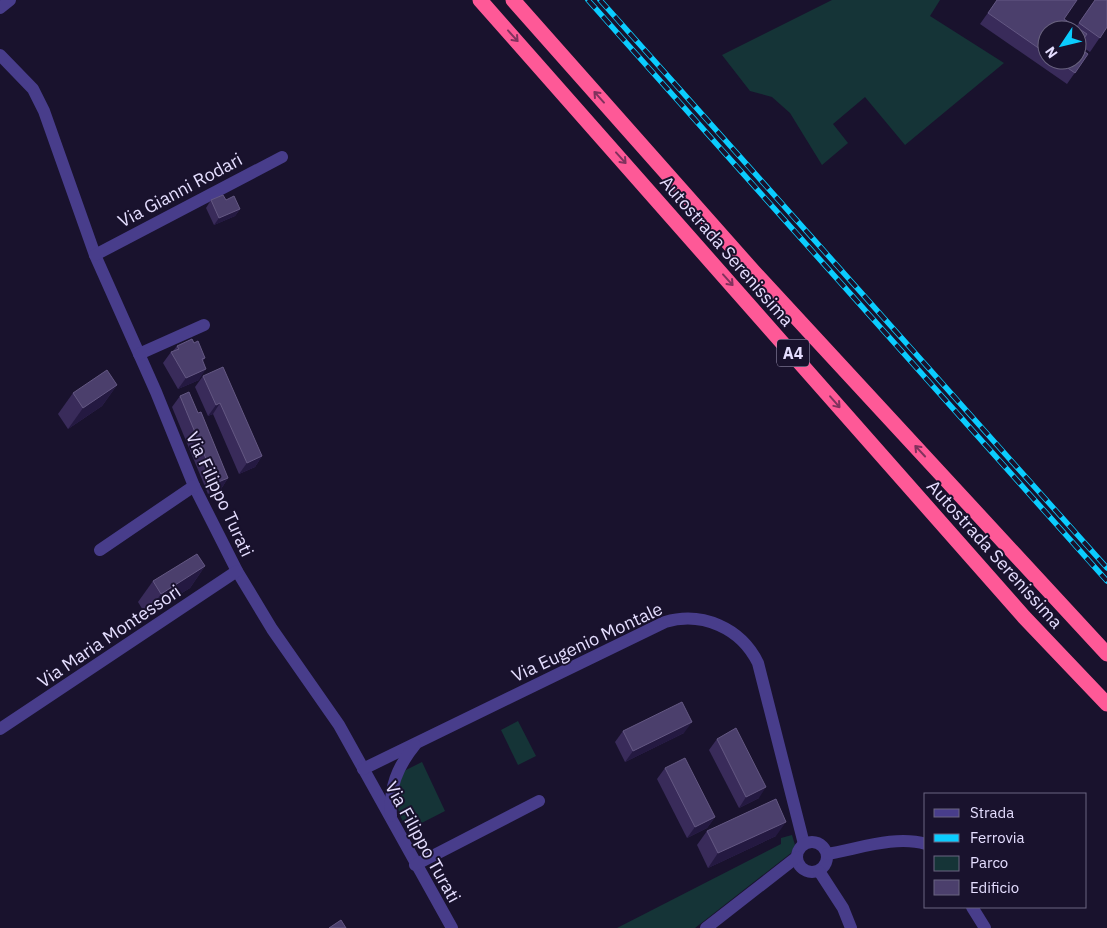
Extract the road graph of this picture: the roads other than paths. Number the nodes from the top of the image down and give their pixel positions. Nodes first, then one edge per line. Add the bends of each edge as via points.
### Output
1 (10, 0) edge
2 (480, 0) edge
3 (513, 0) edge
4 (0, 8) edge
5 (0, 55) edge
6 (282, 157) dead end
7 (95, 255) junction
8 (204, 325) dead end
9 (139, 354) junction
10 (194, 486) junction
11 (100, 550) dead end
12 (237, 571) junction
13 (1107, 654) edge
14 (1107, 704) edge
15 (0, 729) edge
16 (416, 743) junction
17 (363, 770) junction
18 (539, 801) dead end
19 (391, 820) junction
20 (804, 844) junction
21 (924, 844) edge
22 (827, 854) junction
23 (797, 857) junction
24 (415, 865) junction
25 (819, 871) junction
26 (973, 908) edge
27 (452, 928) edge
28 (706, 928) edge
29 (851, 928) edge
30 (985, 928) edge

1 - 4 street
2 -> 14 highway, Autostrada Serenissima / A4 via 1024,617
13 -> 3 highway, Autostrada Serenissima / A4 via 754,272
5 - 7 street, Via Filippo Turati via 33,89 44,111
6 - 7 street, Via Gianni Rodari
7 - 9 street, Via Filippo Turati
8 - 9 street
9 - 10 street, Via Filippo Turati
10 - 11 street
10 - 12 street, Via Filippo Turati
12 - 15 street, Via Maria Montessori
12 - 17 street, Via Filippo Turati
16 - 17 street, Via Eugenio Montale
16 - 19 street, Via Eugenio Montale via 394,780
16 - 20 street, Via Eugenio Montale via 665,622 691,618 712,622 742,639 758,663
17 - 19 street, Via Filippo Turati
18 - 24 street
19 - 24 street, Via Filippo Turati
20 - 22 street via 818,843
20 - 23 street
21 - 22 street via 899,841
22 - 25 street via 826,864
23 - 25 street via 804,870
23 - 28 street
24 - 27 street, Via Filippo Turati
25 - 29 street
26 - 30 street

